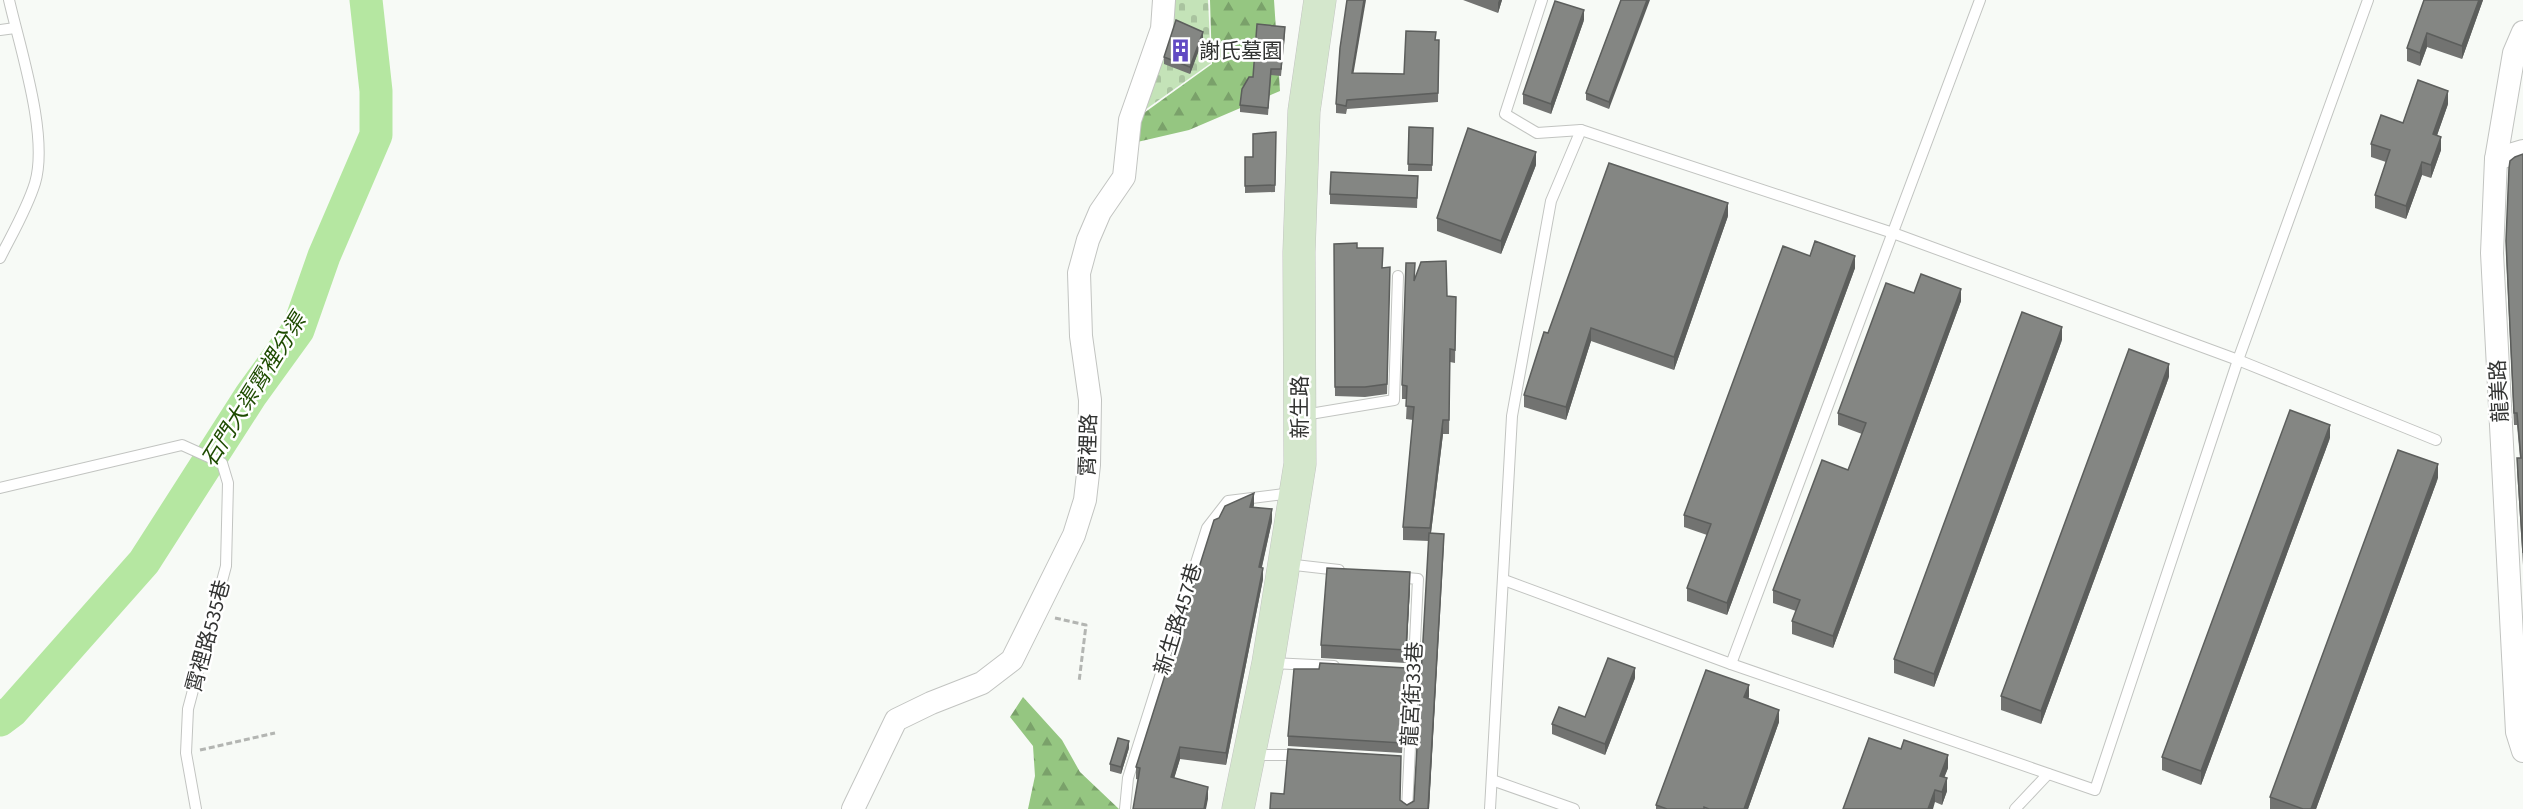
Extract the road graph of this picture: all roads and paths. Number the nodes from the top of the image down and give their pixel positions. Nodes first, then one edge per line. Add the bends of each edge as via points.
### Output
1 (9, 0) edge
2 (1164, 0) edge
3 (1320, 0) edge
4 (1542, 0) edge
5 (1980, 0) edge
6 (2368, 0) edge
7 (15, 28) junction
8 (0, 30) edge
9 (2523, 32) edge
10 (1581, 129) junction
11 (2523, 151) edge
12 (2496, 159) junction
13 (1893, 233) junction
14 (0, 258) edge
15 (1398, 276) dead end
16 (2238, 360) junction
17 (1300, 415) junction
18 (2436, 440) dead end
19 (0, 488) edge
20 (1296, 492) junction
21 (1285, 564) junction
22 (1352, 572) edge
23 (1385, 576) edge
24 (1504, 580) junction
25 (1036, 614) junction
26 (1268, 663) junction
27 (1731, 664) junction
28 (1345, 666) edge
29 (1078, 682) dead end
30 (274, 733) dead end
31 (2523, 751) edge
32 (186, 753) junction
33 (1249, 755) junction
34 (1314, 755) edge
35 (1397, 760) edge
36 (1409, 760) junction
37 (2049, 774) junction
38 (1492, 780) junction
39 (196, 809) edge
40 (852, 809) edge
41 (1125, 809) edge
42 (1238, 809) edge
43 (1407, 809) edge
44 (1490, 809) edge
45 (1574, 809) edge
46 (2015, 809) edge

1 - 7 lane
2 - 25 street, 霄裡路 via 1162,29 1130,120 1124,177 1100,212 1079,273 1081,336 1090,399 1085,500 1074,535
3 - 17 street, 新生路 via 1304,111 1299,252
4 - 10 lane via 1505,114 1537,133
5 - 13 lane
6 - 16 lane
7 - 8 lane
7 - 14 lane via 37,125 38,168 35,183
9 - 12 street, 龍美路 via 2514,53
10 - 13 lane
10 - 24 lane via 1551,201 1512,417
11 - 12 street
12 - 31 street, 龍美路 via 2492,253 2517,732
13 - 16 lane
13 - 27 lane
15 - 17 lane via 1394,400
16 - 18 lane
16 - 37 lane via 2096,790
17 - 20 street, 新生路
19 - 32 lane, 霄裡路535巷 via 182,445 222,463 228,483 226,566 188,709
20 - 21 street, 新生路
20 - 41 lane, 新生路457巷 via 1228,501 1207,528 1128,777
21 - 22 lane
21 - 26 street, 新生路
23 - 36 lane, 龍宮街33巷 via 1418,579 1407,671
24 - 27 lane
24 - 38 lane
25 - 29 path via 1086,625
25 - 40 street, 霄裡路 via 1012,660 982,683 896,720
26 - 28 lane
26 - 33 street, 新生路
27 - 37 lane
30 - 32 path
32 - 39 lane, 霄裡路535巷
33 - 34 lane
33 - 42 street, 新生路
35 - 36 lane
36 - 43 lane, 龍宮街33巷
37 - 46 lane
38 - 44 lane
38 - 45 lane

